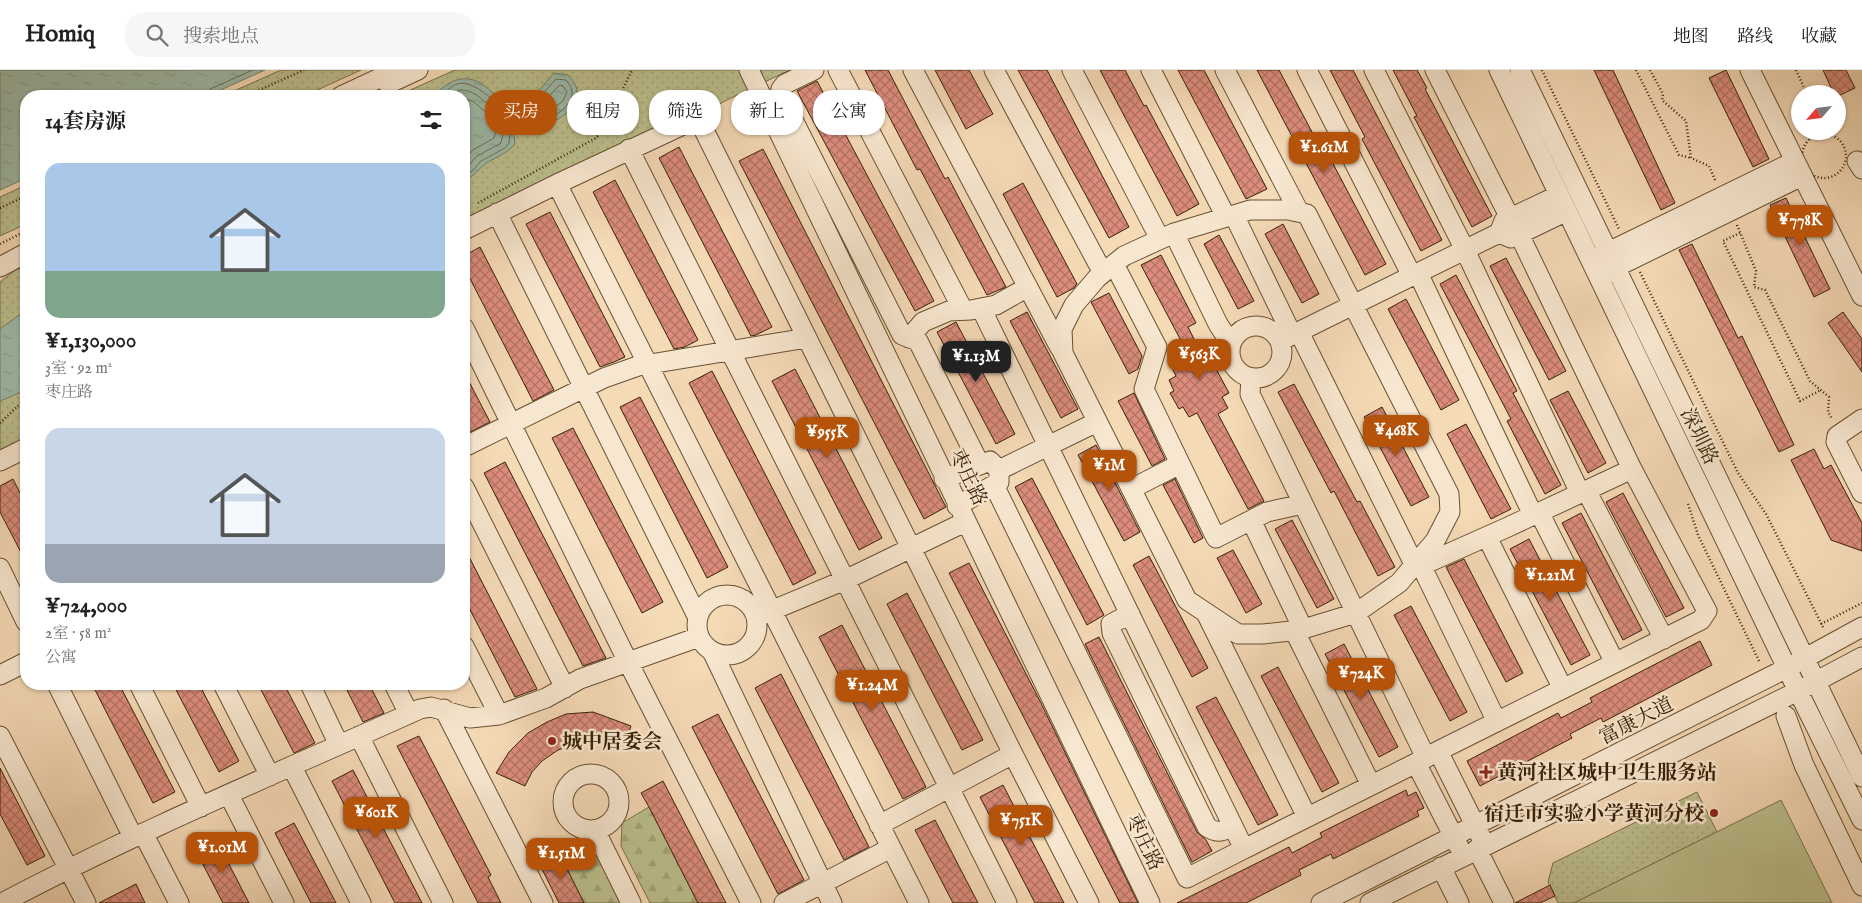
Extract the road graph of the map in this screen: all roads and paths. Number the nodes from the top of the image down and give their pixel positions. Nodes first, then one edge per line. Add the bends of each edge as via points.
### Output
1 (304, 70) edge
2 (397, 70) edge
3 (418, 70) edge
4 (632, 70) edge
5 (748, 70) edge
6 (814, 70) edge
7 (838, 70) edge
8 (913, 70) edge
9 (994, 70) edge
10 (1072, 70) edge
11 (1151, 70) edge
12 (1225, 70) edge
13 (1307, 70) edge
14 (1374, 70) edge
15 (1435, 70) edge
16 (1499, 70) edge
17 (1520, 70) edge
18 (1542, 70) edge
19 (1636, 70) edge
20 (1650, 70) edge
21 (1750, 70) edge
22 (1796, 70) edge
23 (1803, 85) edge
24 (259, 90) edge
25 (354, 90) edge
26 (375, 90) edge
27 (1816, 136) joint
28 (629, 149) junction
29 (1691, 158) junction
30 (1798, 168) junction
31 (557, 184) junction
32 (20, 199) edge
33 (1563, 203) junction
34 (1727, 203) junction
35 (472, 206) dead end
36 (0, 208) edge
37 (1299, 212) junction
38 (497, 213) junction
39 (1230, 216) junction
40 (470, 227) edge
41 (1509, 229) junction
42 (1740, 233) junction
43 (20, 234) edge
44 (1167, 236) junction
45 (0, 244) edge
46 (20, 246) edge
47 (1465, 250) junction
48 (1630, 251) junction
49 (0, 256) edge
50 (20, 256) edge
51 (1612, 260) junction
52 (0, 267) edge
53 (1594, 268) junction
54 (1108, 269) junction
55 (1415, 275) junction
56 (1028, 288) junction
57 (1862, 296) edge
58 (1353, 305) junction
59 (972, 309) junction
60 (1290, 336) junction
61 (807, 338) junction
62 (909, 338) junction
63 (470, 340) edge
64 (1231, 344) junction
65 (731, 351) junction
66 (1063, 354) junction
67 (648, 365) junction
68 (1251, 378) junction
69 (584, 388) junction
70 (1821, 390) junction
71 (20, 404) edge
72 (1862, 419) edge
73 (1097, 422) junction
74 (0, 423) edge
75 (511, 424) junction
76 (1840, 434) junction
77 (470, 444) edge
78 (1048, 446) junction
79 (20, 453) edge
80 (0, 461) edge
81 (1180, 464) junction
82 (980, 465) junction
83 (1632, 469) junction
84 (997, 477) junction
85 (944, 479) junction
86 (1131, 489) junction
87 (1583, 491) junction
88 (1862, 493) edge
89 (470, 499) edge
90 (1303, 504) junction
91 (961, 514) junction
92 (1536, 514) junction
93 (1251, 520) junction
94 (1487, 537) junction
95 (911, 548) junction
96 (1415, 567) junction
97 (0, 568) edge
98 (845, 580) junction
99 (1862, 602) edge
100 (20, 610) edge
101 (1356, 613) junction
102 (764, 614) junction
103 (1207, 614) junction
104 (698, 618) junction
105 (1821, 624) junction
106 (1862, 626) edge
107 (1299, 630) junction
108 (699, 637) junction
109 (1664, 639) junction
110 (1831, 644) junction
111 (712, 651) junction
112 (470, 658) edge
113 (1862, 658) edge
114 (1805, 659) junction
115 (628, 662) junction
116 (1616, 663) junction
117 (20, 665) edge
118 (1787, 668) junction
119 (0, 675) edge
120 (1816, 682) junction
121 (564, 688) junction
122 (1563, 689) junction
123 (60, 690) edge
124 (142, 690) edge
125 (226, 690) edge
126 (313, 690) edge
127 (397, 690) edge
128 (1798, 691) junction
129 (444, 709) junction
130 (409, 714) junction
131 (499, 715) junction
132 (1786, 716) dead end
133 (1497, 722) junction
134 (0, 736) edge
135 (359, 736) junction
136 (339, 745) junction
137 (1013, 754) junction
138 (1427, 757) junction
139 (292, 767) junction
140 (270, 776) junction
141 (1862, 777) edge
142 (1372, 785) junction
143 (950, 788) junction
144 (229, 795) junction
145 (201, 807) junction
146 (1307, 817) junction
147 (1862, 820) edge
148 (880, 825) junction
149 (1476, 826) junction
150 (595, 830) dead end
151 (138, 835) junction
152 (1454, 837) junction
153 (891, 848) junction
154 (1244, 849) junction
155 (1475, 850) junction
156 (1441, 867) junction
157 (68, 868) junction
158 (823, 883) junction
159 (1862, 886) edge
160 (2, 903) edge
161 (86, 903) edge
162 (179, 903) edge
163 (284, 903) edge
164 (361, 903) edge
165 (443, 903) edge
166 (543, 903) edge
167 (631, 903) edge
168 (751, 903) edge
169 (784, 903) edge
170 (832, 903) edge
171 (918, 903) edge
172 (1007, 903) edge
173 (1089, 903) edge
174 (1150, 903) edge
175 (1321, 903) edge
176 (1370, 903) edge
177 (1459, 903) edge
178 (1504, 903) edge

1 - 24 path
2 - 25 street
3 - 26 street
4 - 35 path via 612,118 596,138
5 - 85 street, 枣庄路
6 - 62 street via 785,84 781,89 783,100 902,335
7 - 59 street
8 - 56 street
9 - 54 street
10 - 44 street
11 - 39 street
12 - 37 street
13 - 55 street
14 - 47 street
15 - 41 street
16 - 33 street, 深圳路
17 - 51 street, 深圳路
18 - 48 path
19 - 29 path via 1679,155
20 - 29 path via 1664,94 1662,100 1686,120
21 - 30 street
22 - 23 path
27 - 27 path via 1830,135 1844,149 1842,169 1830,177 1815,176 1804,166 1802,151 1805,144
28 - 31 street
28 - 61 street via 698,118
28 - 65 street
29 - 34 path via 1708,166
30 - 34 street
30 - 57 street
31 - 38 street
31 - 67 street
32 - 36 path
33 - 41 street
33 - 53 street, 深圳路
34 - 42 path
34 - 48 street
37 - 39 street via 1250,210
37 - 58 street via 1307,214
38 - 40 street
38 - 69 street
39 - 44 street
39 - 60 street
41 - 47 street
41 - 83 street
42 - 70 path via 1756,271 1754,287 1765,290 1810,381
42 - 70 path via 1723,241 1800,401
43 - 45 path
44 - 54 street via 1124,256
44 - 64 street
46 - 49 street
47 - 55 street
47 - 87 street
48 - 51 street
48 - 105 path via 1738,473 1766,514
50 - 52 street
51 - 53 street
51 - 114 street, 深圳路
53 - 118 street, 深圳路
54 - 66 street via 1074,305 1062,329
54 - 81 street via 1157,347 1144,388
55 - 58 street
55 - 92 street
56 - 59 street via 996,305
56 - 66 street
58 - 60 street
58 - 96 street via 1450,494 1450,512 1435,542
59 - 62 street via 949,311 923,322
59 - 78 street
60 - 64 street via 1258,326 1249,327 1241,330
60 - 68 street via 1275,371 1268,376
60 - 96 street
61 - 65 street
61 - 95 street
62 - 82 street via 918,341
63 - 75 street
64 - 68 street via 1232,362 1236,369
65 - 67 street
65 - 98 street
66 - 73 street
67 - 69 street via 604,378
67 - 102 street
68 - 90 street via 1250,394
69 - 75 street
69 - 104 street
70 - 76 path via 1829,397 1828,412
71 - 74 path
72 - 76 street
73 - 78 street
73 - 86 street
75 - 77 street
75 - 115 street
76 - 88 street via 1836,442
78 - 84 street
78 - 154 street
79 - 80 street
81 - 86 street
81 - 93 street via 1216,538
82 - 84 street via 990,462
82 - 85 street
83 - 87 street
83 - 109 street via 1707,612 1701,620
84 - 91 street
84 - 154 street via 1187,878
85 - 91 street, 枣庄路
86 - 103 street via 1187,600
87 - 92 street
87 - 109 street
89 - 121 street
90 - 93 street via 1267,512
90 - 101 street
91 - 95 street
91 - 174 street, 枣庄路
92 - 94 street
92 - 116 street
93 - 107 street
94 - 96 street
94 - 122 street
95 - 98 street
95 - 137 street
96 - 101 street via 1399,583
96 - 133 street
97 - 100 street
98 - 102 street
98 - 143 street
99 - 105 path
101 - 107 street
101 - 138 street
102 - 104 street via 744,600 726,595 708,602
102 - 111 street via 755,638 741,652 720,655
102 - 148 street
103 - 107 street via 1238,634
103 - 146 street
104 - 108 street
105 - 110 path
106 - 110 street, 富康大道
107 - 142 street
108 - 111 street
108 - 115 street
109 - 116 street
110 - 114 street, 富康大道
111 - 158 street
112 - 131 street
113 - 120 street
114 - 118 street, 富康大道
114 - 120 street, 深圳路
115 - 121 street
115 - 168 street
116 - 122 street
117 - 119 street
118 - 128 street, 深圳路
118 - 149 street, 富康大道
120 - 128 street
120 - 141 street, 深圳路
121 - 131 street
122 - 133 street
123 - 151 street
124 - 145 street
125 - 140 street
126 - 136 street
127 - 130 street
128 - 147 street, 深圳路
128 - 155 street
129 - 130 street via 431,707
129 - 131 street via 470,718
129 - 166 street
130 - 135 street
132 - 159 street via 1804,766
133 - 138 street
134 - 157 street
135 - 136 street
135 - 165 street
136 - 139 street
137 - 143 street
137 - 173 street
138 - 142 street
138 - 149 street
138 - 152 street
139 - 140 street
139 - 164 street
140 - 144 street
142 - 146 street
143 - 148 street
143 - 172 street
144 - 145 street
144 - 163 street
145 - 151 street
146 - 154 street
148 - 153 street
149 - 152 street, 富康大道
149 - 155 street
150 - 167 street
151 - 157 street
151 - 162 street
152 - 155 street
152 - 175 street, 富康大道
153 - 158 street
153 - 171 street
155 - 156 street
155 - 178 street
156 - 176 street
156 - 177 street
157 - 160 street
157 - 161 street
158 - 169 street
158 - 170 street

